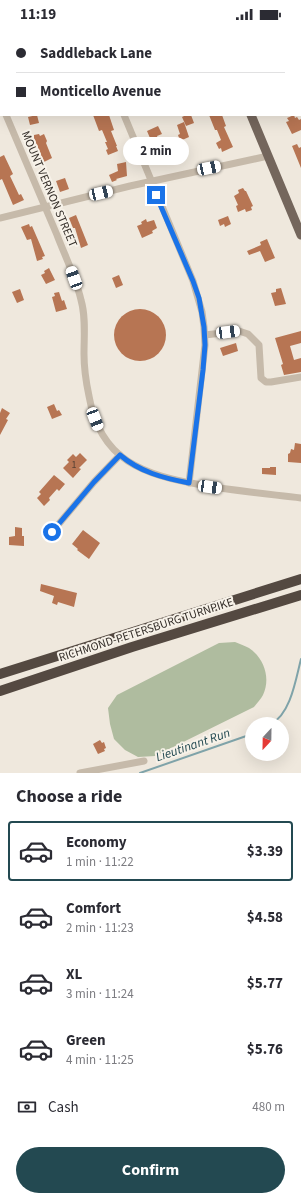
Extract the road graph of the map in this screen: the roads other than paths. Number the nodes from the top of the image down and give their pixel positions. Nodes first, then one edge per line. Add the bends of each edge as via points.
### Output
1 (6, 116) edge
2 (124, 116) edge
3 (251, 116) edge
4 (268, 156) junction
5 (151, 182) junction
6 (45, 206) junction
7 (0, 218) edge
8 (301, 235) edge
9 (205, 335) junction
10 (301, 377) edge
11 (120, 455) junction
12 (189, 483) junction
13 (301, 498) edge
14 (52, 532) dead end
15 (301, 579) edge
16 (301, 595) edge
17 (0, 674) edge
18 (0, 691) edge
19 (144, 761) dead end
20 (80, 773) edge

1 - 6 street, MOUNT VERNON STREET
2 - 5 street
3 - 4 main road
4 - 5 street
4 - 8 main road
5 - 6 street
5 - 9 street via 193,281 202,312
6 - 7 street
6 - 11 street, MOUNT VERNON STREET via 81,299 85,323 86,374 92,411 105,438
9 - 10 street via 239,330 248,334 259,344 261,378 266,382
9 - 12 street
11 - 12 street, MOUNT VERNON STREET via 154,475
11 - 14 street
12 - 13 street, MOUNT VERNON STREET
15 - 17 highway, RICHMOND-PETERSBURG TURNPIKE
16 - 18 highway, RICHMOND-PETERSBURG TURNPIKE
19 - 20 street

